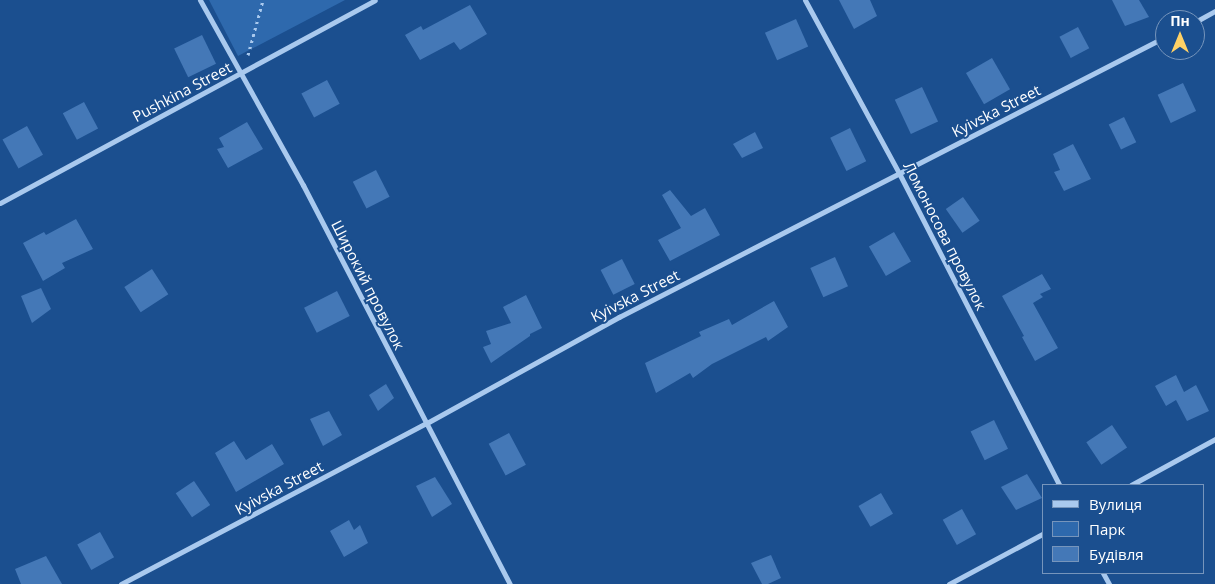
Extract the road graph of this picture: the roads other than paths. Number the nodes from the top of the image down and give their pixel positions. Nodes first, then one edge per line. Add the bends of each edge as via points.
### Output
1 (200, 0) edge
2 (375, 0) edge
3 (805, 0) edge
4 (1155, 42) edge
5 (242, 74) junction
6 (900, 175) junction
7 (0, 203) edge
8 (426, 424) junction
9 (1215, 439) edge
10 (1058, 484) edge
11 (1133, 484) edge
12 (1042, 534) edge
13 (121, 584) edge
14 (510, 584) edge
15 (949, 584) edge

1 - 5 street, Широкий провулок
2 - 5 street, Pushkina Street
3 - 6 street, Ломоносова провулок
4 - 6 street, Kyivska Street
5 - 7 street, Pushkina Street
5 - 8 street, Широкий провулок
6 - 8 street, Kyivska Street via 619,317
6 - 10 street, Ломоносова провулок
8 - 13 street, Kyivska Street
8 - 14 street, Широкий провулок
9 - 11 street
12 - 15 street

